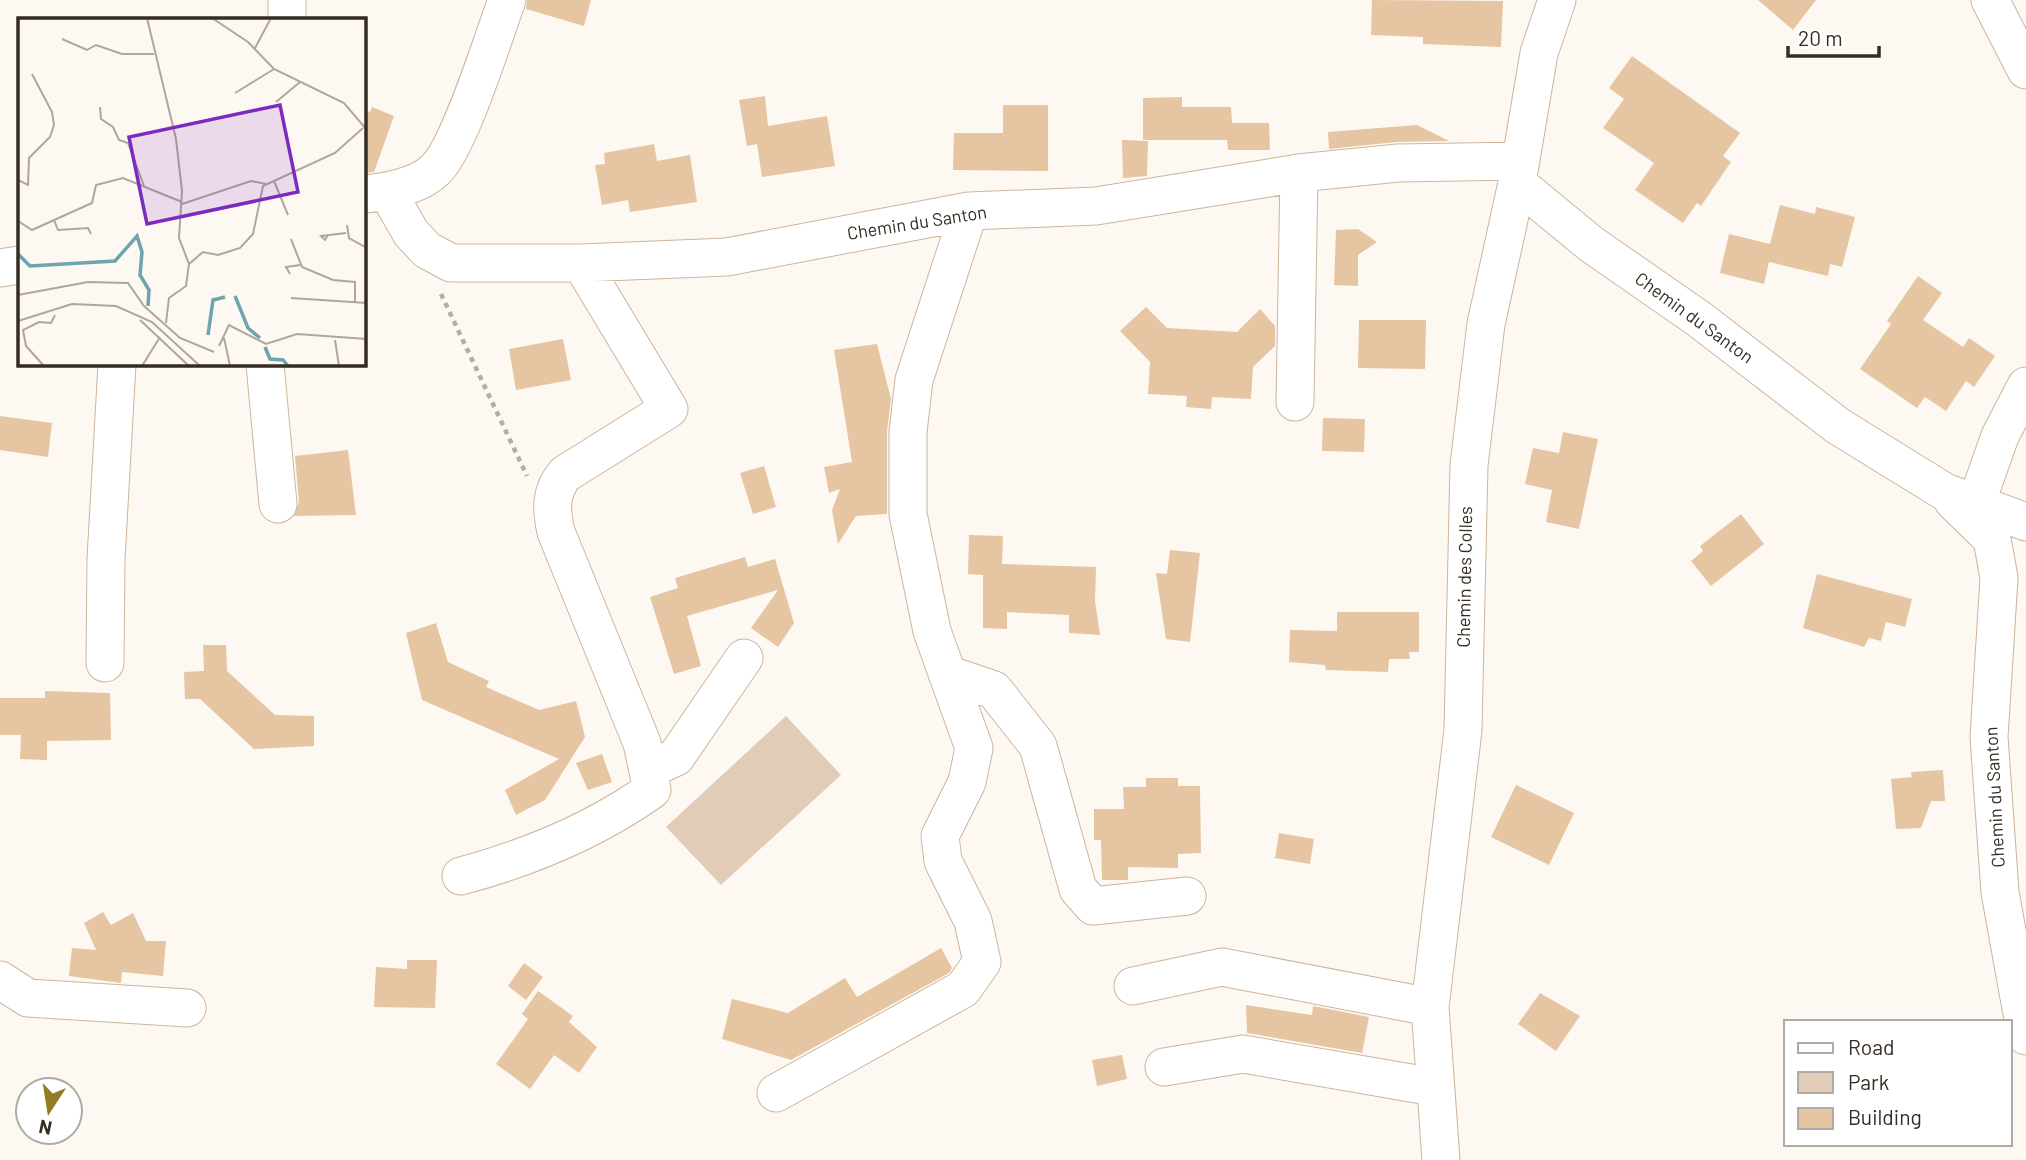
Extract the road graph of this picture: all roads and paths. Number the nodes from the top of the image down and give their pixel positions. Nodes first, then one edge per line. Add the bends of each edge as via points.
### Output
1 (287, 0) edge
2 (507, 0) edge
3 (1557, 0) edge
4 (1990, 0) edge
5 (287, 18) edge
6 (2026, 69) edge
7 (1519, 172) junction
8 (1299, 173) junction
9 (376, 194) edge
10 (969, 211) junction
11 (427, 250) junction
12 (581, 263) junction
13 (18, 264) edge
14 (0, 268) edge
15 (117, 366) edge
16 (265, 366) edge
17 (2026, 386) edge
18 (1295, 402) dead end
19 (1960, 498) junction
20 (553, 502) junction
21 (278, 504) dead end
22 (2026, 522) edge
23 (744, 658) dead end
24 (105, 663) dead end
25 (947, 674) junction
26 (648, 770) junction
27 (461, 876) dead end
28 (1187, 897) dead end
29 (0, 981) edge
30 (1133, 986) dead end
31 (1430, 1007) junction
32 (187, 1008) dead end
33 (2026, 1036) edge
34 (1164, 1067) dead end
35 (1434, 1087) junction
36 (776, 1093) dead end
37 (1441, 1160) edge

1 - 5 street
2 - 9 street via 453,142 435,170
3 - 7 street, Chemin des Colles via 1539,53
4 - 6 street
7 - 8 street, Chemin du Santon via 1398,163
7 - 19 street, Chemin du Santon via 1591,244 1699,319 1838,426
7 - 31 street, Chemin des Colles via 1486,324 1469,465 1463,730
8 - 10 street, Chemin du Santon via 1096,206
8 - 18 street
9 - 11 street, Chemin du Santon
10 - 12 street, Chemin du Santon via 727,257
10 - 25 street via 914,380 908,432 908,514 932,631
11 - 12 street, Chemin du Santon via 451,263
11 - 20 path via 440,292 533,488
12 - 20 street via 669,409 565,474 555,486
13 - 14 street
15 - 24 street
16 - 21 street
17 - 19 street
19 - 22 street, Chemin du Santon
19 - 33 street, Chemin du Santon via 1992,539 1999,578 1989,737 2000,892
20 - 26 street via 556,532 642,743
23 - 26 street via 676,757
25 - 28 street via 994,690 1038,746 1078,889 1093,906
25 - 36 street via 974,748 967,782 940,835 941,848 973,921 982,962 963,989
26 - 27 street via 652,790 618,814 513,862
29 - 32 street via 28,998
30 - 31 street via 1222,967
31 - 35 street, Chemin des Colles
34 - 35 street via 1243,1054
35 - 37 street, Chemin des Colles

